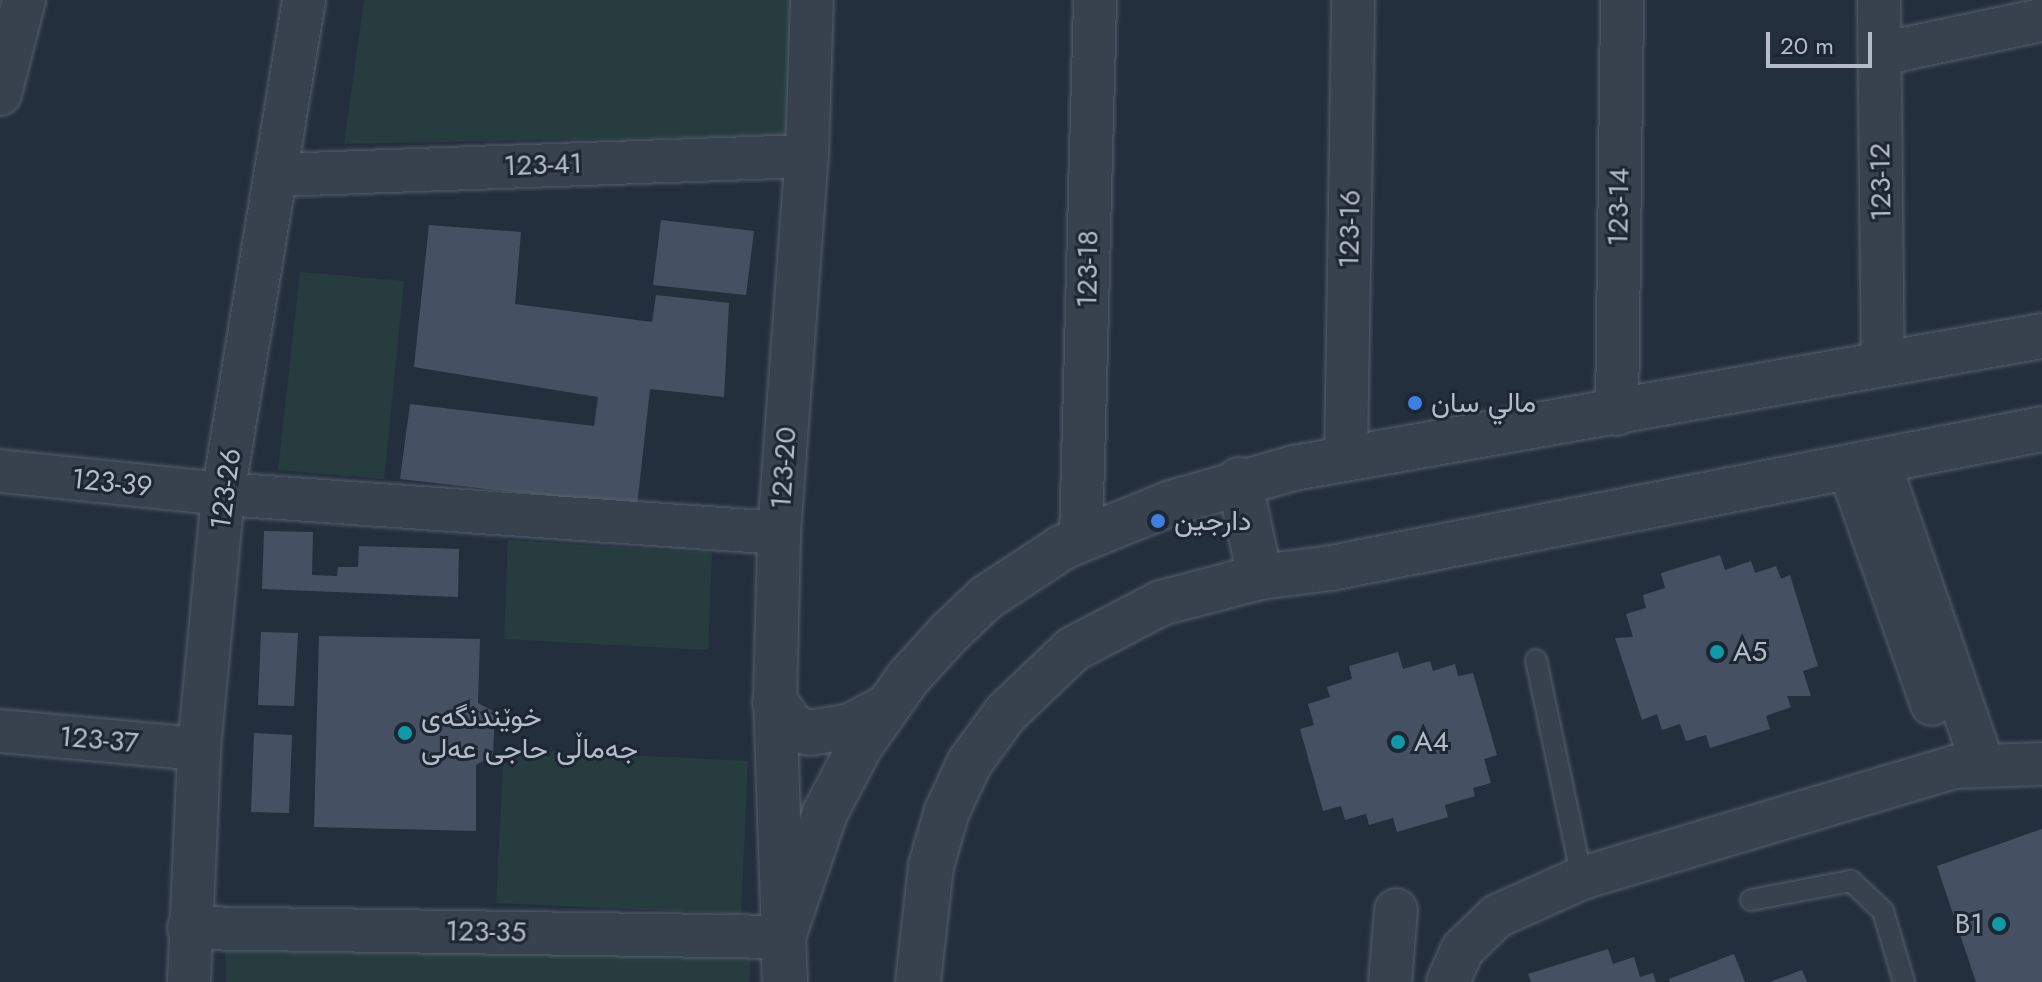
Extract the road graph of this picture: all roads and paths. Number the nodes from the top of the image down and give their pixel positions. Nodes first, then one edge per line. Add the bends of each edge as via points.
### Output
1 (24, 0) edge
2 (304, 0) edge
3 (812, 0) edge
4 (1095, 0) edge
5 (1353, 0) edge
6 (1622, 0) edge
7 (1879, 0) edge
8 (2042, 20) edge
9 (1880, 54) junction
10 (0, 94) edge
11 (807, 156) junction
12 (278, 175) junction
13 (2042, 336) edge
14 (1883, 363) junction
15 (1617, 414) junction
16 (2042, 429) edge
17 (1346, 458) junction
18 (1864, 464) junction
19 (0, 471) edge
20 (1239, 480) junction
21 (223, 494) junction
22 (779, 533) junction
23 (1081, 539) junction
24 (1260, 577) junction
25 (1536, 660) dead end
26 (775, 702) junction
27 (886, 707) junction
28 (0, 731) edge
29 (199, 749) junction
30 (2042, 764) edge
31 (1968, 765) junction
32 (1582, 878) junction
33 (1751, 900) dead end
34 (1396, 910) dead end
35 (189, 928) junction
36 (783, 937) junction
37 (189, 982) edge
38 (785, 982) edge
39 (918, 982) edge
40 (1390, 982) edge
41 (1448, 982) edge
42 (1904, 982) edge

1 - 10 street
2 - 12 street, 123-26
3 - 11 street, 123-20
4 - 23 street, 123-18
5 - 17 street, 123-16
6 - 15 street, 123-14
7 - 9 street, 123-12
8 - 9 street
9 - 14 street, 123-12
11 - 12 street, 123-41
11 - 22 street, 123-20
12 - 21 street, 123-26
13 - 14 street
14 - 15 street
15 - 17 street
16 - 18 street
17 - 20 street
18 - 24 street via 1331,568
18 - 31 street
19 - 21 street, 123-39
20 - 23 street
20 - 24 street
21 - 22 street, 123-39
21 - 29 street, 123-26
22 - 26 street, 123-20
23 - 27 street via 987,597
24 - 39 street via 1161,603 1110,629 1073,649 1006,713 970,762 947,811 922,913
25 - 32 lane
26 - 27 street via 794,728 810,733 851,726
26 - 36 street, 123-20
27 - 36 street via 825,813
28 - 29 street, 123-37
29 - 35 street, 123-26
30 - 31 street
31 - 32 street
32 - 41 street via 1497,916 1463,949
33 - 42 lane via 1851,881 1883,911
34 - 40 street
35 - 36 street, 123-35
35 - 37 street, 123-26
36 - 38 street

